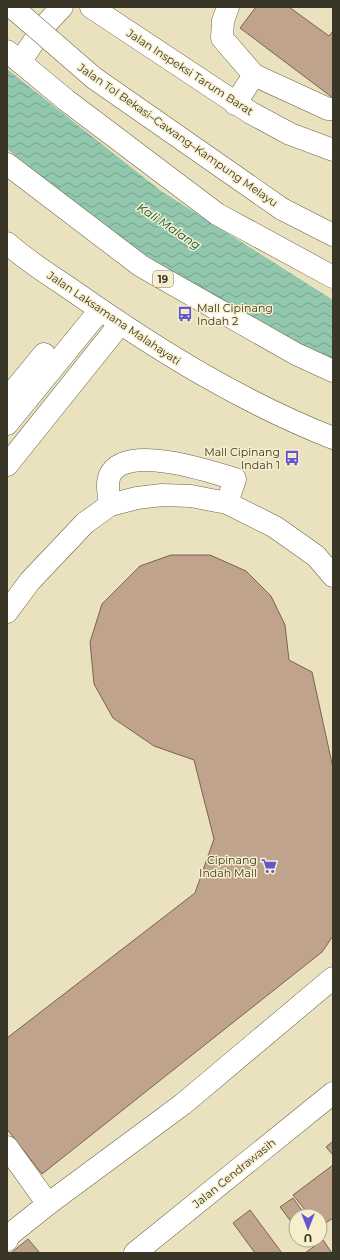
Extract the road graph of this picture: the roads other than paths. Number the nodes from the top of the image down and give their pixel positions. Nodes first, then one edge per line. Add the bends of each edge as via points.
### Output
1 (12, 7) edge
2 (62, 7) edge
3 (91, 7) edge
4 (228, 7) edge
5 (13, 57) edge
6 (254, 75) junction
7 (235, 104) junction
8 (333, 109) edge
9 (333, 150) edge
10 (7, 164) edge
11 (333, 235) edge
12 (7, 243) edge
13 (333, 276) edge
14 (94, 306) junction
15 (120, 324) junction
16 (333, 371) edge
17 (7, 399) edge
18 (7, 424) edge
19 (333, 438) edge
20 (7, 465) edge
21 (227, 503) junction
22 (110, 505) junction
23 (333, 576) edge
24 (11, 598) edge
25 (333, 978) edge
26 (333, 1093) edge
27 (7, 1147) edge
28 (48, 1204) junction
29 (7, 1240) edge
30 (135, 1253) edge

1 - 11 main road, Jalan Tol Bekasi–Cawang–Kampung Melayu, bridge via 94,78 282,209
2 - 5 main road
3 - 7 main road, Jalan Inspeksi Tarum Barat
4 - 6 main road via 223,20 222,38
5 - 13 main road via 216,214
6 - 7 main road
6 - 8 main road
7 - 9 main road, Jalan Inspeksi Tarum Barat via 290,134
10 - 16 main road, 19 via 141,266 296,354
12 - 14 main road, Jalan Laksamana Malahayati
14 - 15 main road, Jalan Laksamana Malahayati
14 - 17 main road
14 - 18 main road
15 - 19 main road, Jalan Laksamana Malahayati via 175,360 247,399
15 - 20 main road
21 - 22 main road via 191,496 162,495
21 - 22 main road via 235,479 199,468 136,460 117,467 110,474
21 - 23 main road via 275,528 316,556
22 - 24 main road via 85,522
25 - 28 main road via 183,1104
26 - 30 main road, Jalan Cendrawasih
27 - 28 main road
28 - 29 main road via 8,1236

